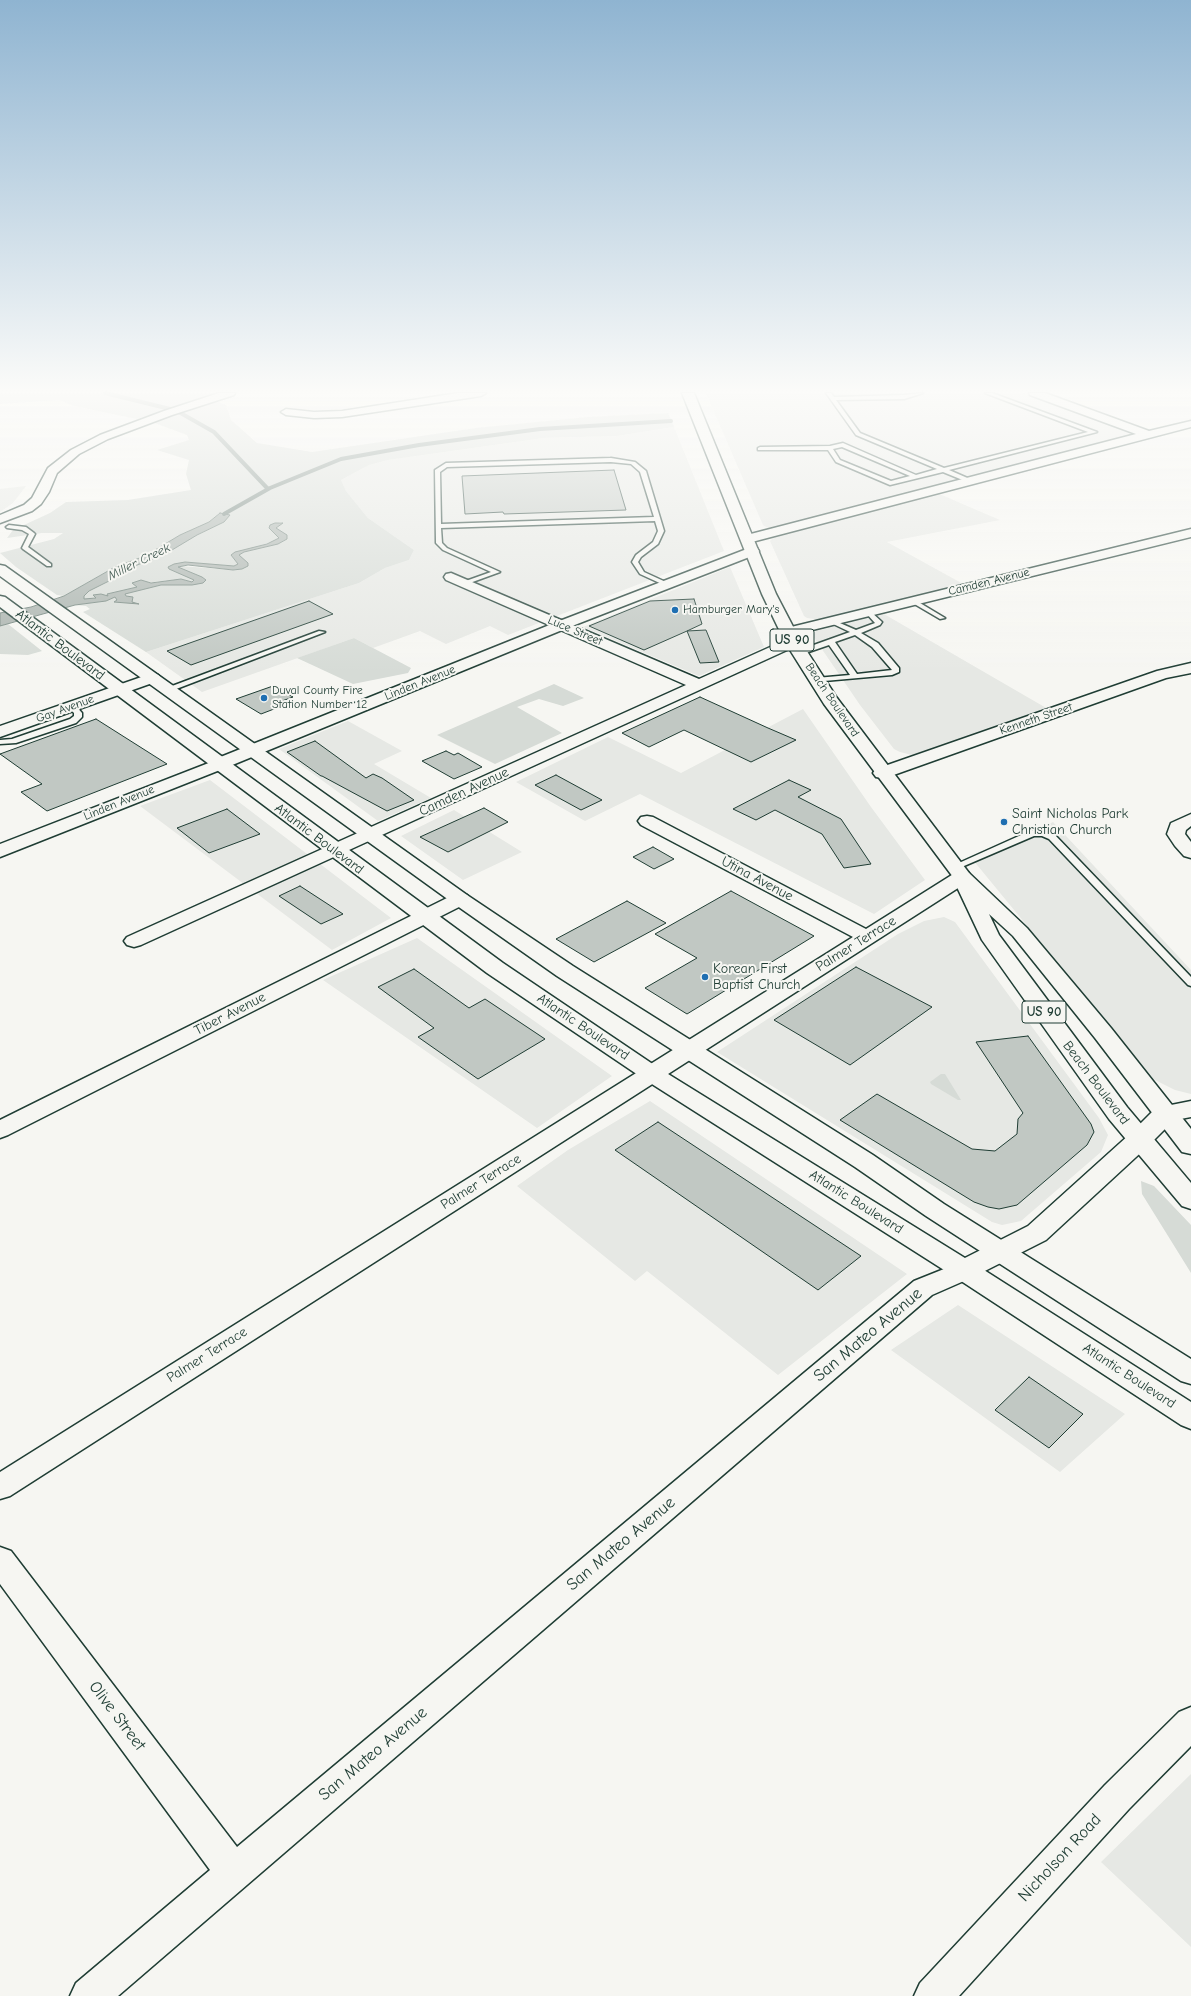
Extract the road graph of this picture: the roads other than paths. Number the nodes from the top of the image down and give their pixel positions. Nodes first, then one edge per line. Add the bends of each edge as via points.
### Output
1 (45, 486) edge
2 (437, 486) edge
3 (647, 486) edge
4 (726, 486) edge
5 (952, 486) edge
6 (657, 519) junction
7 (3, 526) edge
8 (438, 526) junction
9 (1191, 533) edge
10 (750, 545) junction
11 (49, 565) dead end
12 (0, 569) edge
13 (452, 577) dead end
14 (465, 583) junction
15 (666, 584) junction
16 (913, 601) junction
17 (4, 603) edge
18 (868, 612) junction
19 (942, 618) dead end
20 (831, 621) junction
21 (562, 626) junction
22 (321, 632) dead end
23 (855, 632) junction
24 (794, 642) junction
25 (831, 642) junction
26 (1191, 668) edge
27 (855, 677) junction
28 (153, 678) junction
29 (816, 680) junction
30 (698, 684) junction
31 (168, 689) junction
32 (120, 690) junction
33 (72, 707) junction
34 (0, 732) edge
35 (0, 742) edge
36 (252, 750) junction
37 (219, 764) junction
38 (882, 773) junction
39 (1191, 819) edge
40 (647, 821) dead end
41 (370, 834) junction
42 (0, 850) edge
43 (334, 850) junction
44 (1191, 852) edge
45 (958, 872) junction
46 (460, 899) junction
47 (424, 917) junction
48 (868, 937) junction
49 (134, 941) dead end
50 (1191, 983) edge
51 (689, 1050) junction
52 (652, 1074) junction
53 (1191, 1109) edge
54 (1165, 1114) junction
55 (0, 1130) edge
56 (1139, 1140) junction
57 (1191, 1146) edge
58 (1191, 1200) edge
59 (1000, 1252) junction
60 (964, 1270) junction
61 (1191, 1373) edge
62 (1191, 1417) edge
63 (0, 1487) edge
64 (0, 1560) edge
65 (1191, 1723) edge
66 (234, 1872) junction
67 (88, 1996) edge
68 (933, 1996) edge

1 - 7 street via 43,492 28,508 28,514
2 - 8 lane
3 - 6 lane
4 - 10 main road, Beach Boulevard / US 90
5 - 10 street
6 - 8 lane
6 - 15 lane via 661,531 656,543 638,556 635,562 642,574
7 - 11 lane via 24,528 32,534 25,548
8 - 14 lane via 439,543 445,549 497,572
9 - 16 street, Camden Avenue
10 - 15 main road, Linden Avenue
10 - 24 main road, Beach Boulevard / US 90 via 769,594
12 - 28 main road, Atlantic Boulevard
13 - 14 street, Luce Street
14 - 21 street, Luce Street
15 - 21 main road, Linden Avenue
16 - 18 street, Camden Avenue
16 - 19 lane
17 - 32 main road, Atlantic Boulevard
18 - 20 street, Camden Avenue
18 - 23 lane via 879,622 878,624
20 - 23 lane
20 - 24 street, Camden Avenue
21 - 30 street, Luce Street
21 - 36 main road, Linden Avenue
22 - 31 lane
23 - 25 lane
23 - 27 lane via 875,645 896,670 892,673
24 - 25 lane
24 - 29 main road, Beach Boulevard / US 90
24 - 30 street, Camden Avenue
25 - 27 lane
26 - 38 street, Kenneth Street via 1162,674
27 - 29 lane
28 - 31 main road, Atlantic Boulevard
28 - 32 street, Gay Avenue
29 - 38 main road, Beach Boulevard / US 90
30 - 41 street, Camden Avenue
31 - 36 main road, Atlantic Boulevard
32 - 33 street, Gay Avenue
32 - 37 main road, Atlantic Boulevard
33 - 34 street, Gay Avenue
33 - 35 lane via 78,713 78,717 73,721 13,741
36 - 37 main road, Linden Avenue
36 - 41 main road, Atlantic Boulevard
37 - 42 street, Linden Avenue
37 - 43 main road, Atlantic Boulevard
38 - 45 main road, Beach Boulevard / US 90
39 - 44 street via 1177,827 1176,834
40 - 48 street, Utina Avenue
41 - 43 street, Camden Avenue
41 - 46 main road, Atlantic Boulevard
43 - 47 main road, Atlantic Boulevard
43 - 49 street, Camden Avenue
45 - 48 street, Palmer Terrace
45 - 50 lane via 1033,833 1044,833 1052,837
45 - 54 main road, Beach Boulevard / US 90 via 1020,932
45 - 56 main road, Beach Boulevard / US 90 via 989,936
46 - 47 street, Tiber Avenue
46 - 51 main road, Atlantic Boulevard via 565,971
47 - 52 main road, Atlantic Boulevard
47 - 55 street, Tiber Avenue
48 - 51 street, Palmer Terrace
51 - 52 street, Palmer Terrace
51 - 59 main road, Atlantic Boulevard via 864,1161
52 - 60 main road, Atlantic Boulevard
52 - 63 street, Palmer Terrace
53 - 54 main road
54 - 56 main road, San Mateo Avenue
54 - 57 main road, Beach Boulevard / US 90
56 - 58 main road, Beach Boulevard / US 90
56 - 59 main road, San Mateo Avenue via 1037,1233
59 - 60 main road, San Mateo Avenue
59 - 61 main road, Atlantic Boulevard
60 - 62 main road, Atlantic Boulevard
60 - 66 street, San Mateo Avenue via 923,1288
64 - 66 street, Olive Street
65 - 68 street, Nicholson Road via 1117,1797
66 - 67 street, San Mateo Avenue

